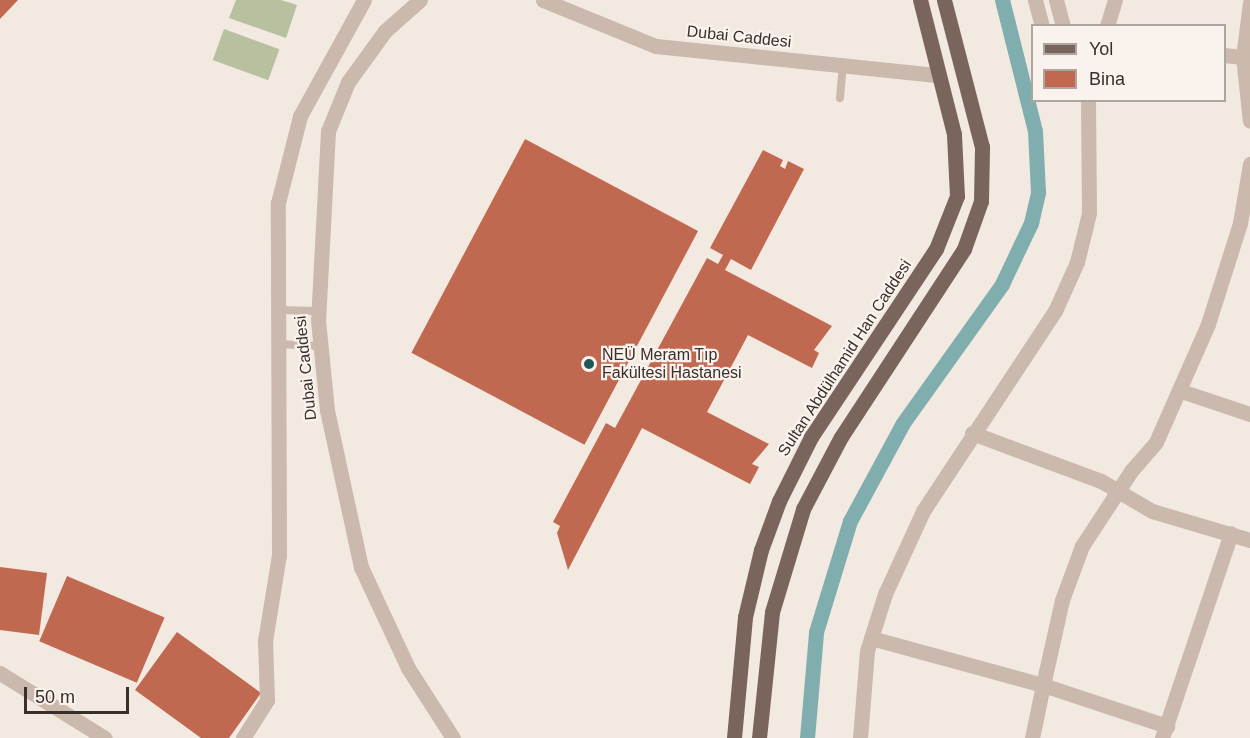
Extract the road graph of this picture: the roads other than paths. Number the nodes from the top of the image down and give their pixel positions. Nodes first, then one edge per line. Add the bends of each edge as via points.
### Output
1 (364, 0) edge
2 (420, 0) edge
3 (543, 0) edge
4 (920, 0) edge
5 (944, 0) edge
6 (1035, 0) edge
7 (1056, 0) edge
8 (1115, 0) edge
9 (1250, 3) edge
10 (1041, 24) edge
11 (1062, 24) edge
12 (1108, 24) edge
13 (1226, 55) edge
14 (1243, 57) junction
15 (843, 64) junction
16 (939, 75) junction
17 (840, 98) dead end
18 (1081, 102) edge
19 (1088, 102) edge
20 (1085, 119) junction
21 (1250, 121) edge
22 (1250, 164) edge
23 (276, 310) junction
24 (318, 311) junction
25 (276, 344) junction
26 (320, 346) junction
27 (1181, 391) junction
28 (1250, 414) edge
29 (972, 433) junction
30 (1120, 493) junction
31 (1231, 533) junction
32 (1250, 540) edge
33 (871, 638) junction
34 (0, 673) edge
35 (1043, 685) junction
36 (1165, 732) edge
37 (105, 738) edge
38 (243, 738) edge
39 (453, 738) edge
40 (734, 738) edge
41 (759, 738) edge
42 (860, 738) edge
43 (1032, 738) edge

1 - 23 street via 297,127 278,203
2 - 24 street, Dubai Caddesi via 385,31 348,82 328,131
3 - 15 street, Dubai Caddesi via 656,46
4 - 16 main road, Sultan Abdülhamid Han Caddesi
5 - 41 main road via 982,147 981,201 955,266 841,437 803,509 772,612
6 - 10 street
7 - 11 street
8 - 12 street
9 - 14 street
13 - 14 street
14 - 21 street
15 - 16 street, Dubai Caddesi
15 - 17 lane
16 - 40 main road, Sultan Abdülhamid Han Caddesi via 958,156 952,213 926,265 811,437 779,501 761,550 745,617
18 - 20 street
19 - 20 street
20 - 29 street via 1089,213 1077,262 1055,311
22 - 27 street via 1240,223
23 - 24 lane
23 - 25 street
24 - 26 street, Dubai Caddesi
25 - 26 lane
25 - 38 street via 275,445 281,488 279,555 265,641 267,700
26 - 39 street, Dubai Caddesi via 327,410 361,567 408,668
27 - 28 street
27 - 30 street via 1156,442
29 - 30 street
29 - 33 street via 923,511 885,594
30 - 31 street via 1152,511
30 - 35 street via 1082,546 1062,600
31 - 32 street
31 - 36 street
33 - 35 street
33 - 42 street
34 - 37 street
35 - 36 street
35 - 43 street

